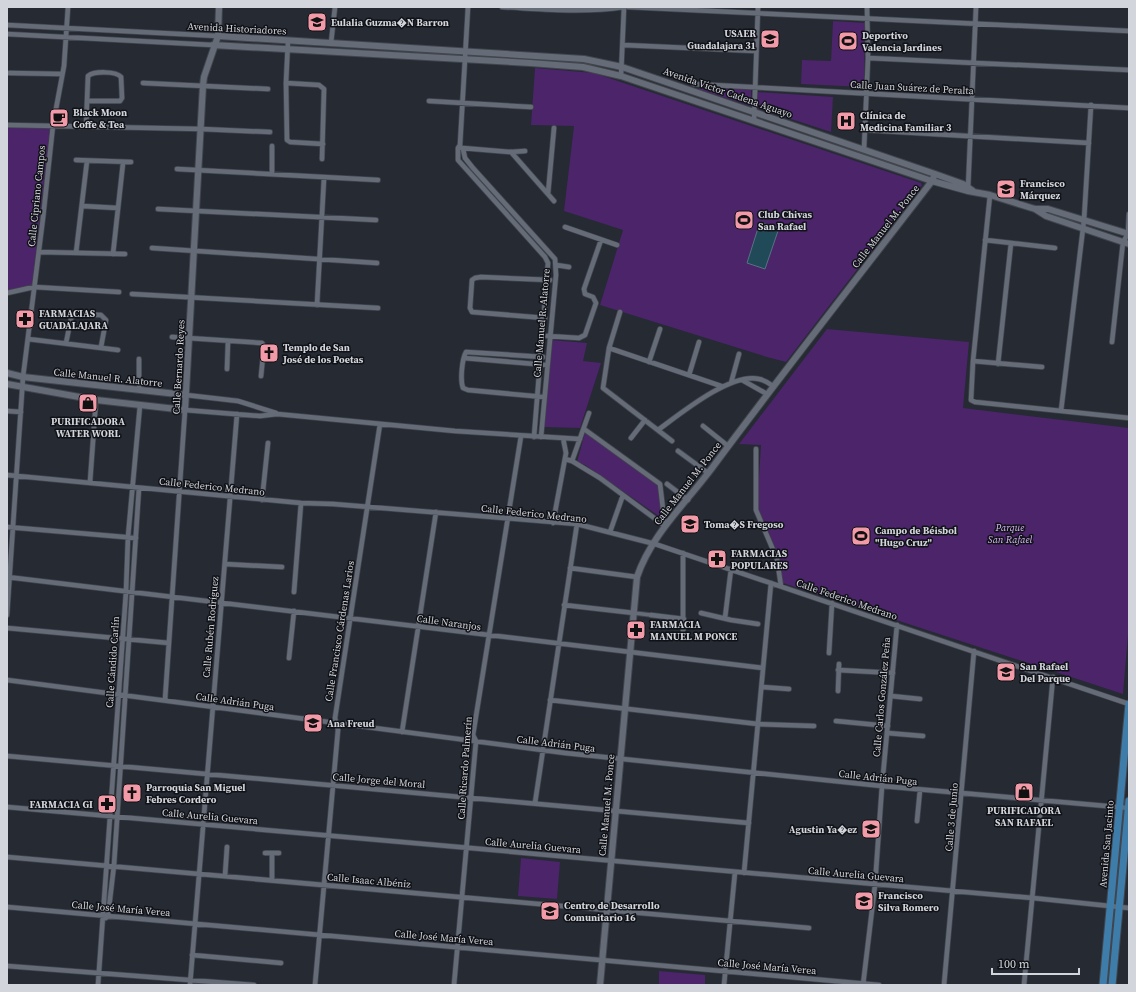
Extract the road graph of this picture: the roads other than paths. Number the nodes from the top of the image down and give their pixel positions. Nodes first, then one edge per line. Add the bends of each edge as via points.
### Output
1 (68, 7) edge
2 (219, 7) edge
3 (335, 7) edge
4 (468, 7) edge
5 (502, 7) edge
6 (624, 7) edge
7 (628, 7) edge
8 (867, 7) edge
9 (976, 7) edge
10 (758, 10) edge
11 (868, 19) junction
12 (976, 24) junction
13 (7, 25) edge
14 (67, 28) junction
15 (1129, 31) edge
16 (7, 34) edge
17 (218, 36) junction
18 (66, 38) junction
19 (288, 40) junction
20 (331, 43) junction
21 (214, 45) junction
22 (623, 45) junction
23 (288, 49) junction
24 (466, 51) junction
25 (756, 51) junction
26 (466, 58) junction
27 (868, 58) junction
28 (974, 62) junction
29 (622, 67) junction
30 (1129, 70) edge
31 (9, 73) dead end
32 (62, 74) junction
33 (621, 76) junction
34 (144, 83) dead end
35 (286, 83) junction
36 (694, 84) dead end
37 (203, 85) junction
38 (755, 88) junction
39 (268, 89) dead end
40 (866, 94) junction
41 (972, 99) junction
42 (88, 101) junction
43 (429, 101) dead end
44 (463, 103) junction
45 (1091, 105) junction
46 (530, 107) dead end
47 (1129, 108) edge
48 (754, 112) junction
49 (754, 121) junction
50 (52, 125) junction
51 (7, 126) edge
52 (86, 127) junction
53 (554, 128) dead end
54 (201, 129) junction
55 (865, 130) junction
56 (270, 132) dead end
57 (971, 136) junction
58 (1089, 143) junction
59 (322, 144) junction
60 (272, 146) dead end
61 (461, 147) junction
62 (864, 149) junction
63 (525, 151) dead end
64 (511, 152) junction
65 (322, 158) dead end
66 (76, 160) dead end
67 (87, 161) junction
68 (131, 162) dead end
69 (123, 163) junction
70 (473, 168) junction
71 (177, 169) dead end
72 (198, 170) junction
73 (468, 172) junction
74 (272, 174) junction
75 (935, 174) junction
76 (324, 178) junction
77 (378, 180) dead end
78 (932, 181) junction
79 (970, 190) junction
80 (548, 194) junction
81 (990, 194) junction
82 (554, 201) dead end
83 (82, 206) junction
84 (118, 208) junction
85 (1035, 208) junction
86 (158, 209) dead end
87 (197, 210) junction
88 (1129, 214) edge
89 (322, 216) junction
90 (376, 220) dead end
91 (1084, 220) junction
92 (564, 227) dead end
93 (1082, 228) junction
94 (1128, 234) edge
95 (601, 240) junction
96 (985, 240) junction
97 (1011, 243) junction
98 (1126, 243) edge
99 (617, 245) dead end
100 (152, 248) dead end
101 (1055, 248) dead end
102 (39, 252) junction
103 (194, 252) junction
104 (76, 253) junction
105 (113, 254) junction
106 (125, 254) dead end
107 (320, 258) junction
108 (377, 263) dead end
109 (556, 265) junction
110 (569, 267) dead end
111 (548, 280) junction
112 (555, 280) junction
113 (34, 287) junction
114 (120, 292) dead end
115 (7, 293) edge
116 (132, 294) dead end
117 (192, 297) junction
118 (317, 305) junction
119 (378, 308) dead end
120 (620, 312) dead end
121 (544, 318) junction
122 (551, 319) junction
123 (660, 329) dead end
124 (542, 336) junction
125 (549, 336) junction
126 (172, 337) dead end
127 (189, 338) junction
128 (28, 339) junction
129 (228, 341) junction
130 (699, 342) dead end
131 (1112, 342) dead end
132 (66, 343) junction
133 (101, 347) junction
134 (609, 348) junction
135 (118, 350) dead end
136 (739, 354) dead end
137 (540, 357) junction
138 (464, 358) junction
139 (547, 358) junction
140 (139, 359) dead end
141 (649, 362) junction
142 (973, 362) junction
143 (540, 364) junction
144 (998, 364) junction
145 (547, 365) junction
146 (1042, 368) dead end
147 (227, 369) dead end
148 (7, 373) edge
149 (261, 376) dead end
150 (689, 376) junction
151 (23, 377) junction
152 (742, 380) junction
153 (731, 383) junction
154 (7, 384) edge
155 (721, 386) junction
156 (773, 386) junction
157 (23, 388) junction
158 (139, 390) junction
159 (767, 394) junction
160 (186, 395) junction
161 (537, 396) junction
162 (544, 397) junction
163 (96, 400) junction
164 (140, 405) junction
165 (185, 410) junction
166 (1061, 410) junction
167 (7, 411) edge
168 (21, 412) junction
169 (589, 413) dead end
170 (237, 414) junction
171 (277, 414) junction
172 (1129, 418) edge
173 (645, 420) junction
174 (380, 424) junction
175 (703, 426) dead end
176 (584, 429) junction
177 (658, 430) junction
178 (521, 436) junction
179 (534, 437) junction
180 (541, 437) junction
181 (563, 438) junction
182 (631, 438) dead end
183 (580, 439) junction
184 (672, 441) dead end
185 (268, 443) dead end
186 (728, 446) junction
187 (756, 449) dead end
188 (678, 452) dead end
189 (565, 459) junction
190 (572, 461) junction
191 (708, 473) junction
192 (7, 475) edge
193 (17, 476) junction
194 (90, 482) junction
195 (667, 484) dead end
196 (134, 487) junction
197 (139, 488) junction
198 (181, 492) junction
199 (623, 495) junction
200 (231, 497) junction
201 (262, 500) junction
202 (688, 500) junction
203 (300, 503) junction
204 (367, 507) junction
205 (436, 512) junction
206 (507, 519) junction
207 (553, 523) junction
208 (577, 524) junction
209 (7, 526) edge
210 (665, 526) junction
211 (13, 527) junction
212 (610, 532) junction
213 (128, 537) junction
214 (136, 538) junction
215 (655, 544) junction
216 (683, 553) junction
217 (225, 564) junction
218 (282, 567) dead end
219 (570, 568) junction
220 (730, 569) junction
221 (637, 577) junction
222 (8, 578) edge
223 (771, 583) junction
224 (781, 586) junction
225 (126, 592) junction
226 (294, 592) dead end
227 (132, 593) junction
228 (172, 598) junction
229 (221, 602) junction
230 (832, 603) junction
231 (564, 605) junction
232 (294, 611) junction
233 (634, 613) junction
234 (701, 613) dead end
235 (7, 615) edge
236 (651, 615) joint
237 (350, 618) junction
238 (725, 618) junction
239 (684, 619) junction
240 (758, 624) dead end
241 (897, 625) junction
242 (418, 627) junction
243 (7, 628) edge
244 (683, 631) dead end
245 (488, 636) junction
246 (123, 639) junction
247 (129, 639) junction
248 (169, 643) junction
249 (558, 644) junction
250 (974, 651) junction
251 (631, 653) junction
252 (829, 653) dead end
253 (289, 658) dead end
254 (838, 664) dead end
255 (763, 668) junction
256 (838, 670) junction
257 (893, 673) junction
258 (1053, 678) junction
259 (7, 680) edge
260 (762, 687) junction
261 (789, 689) dead end
262 (838, 691) dead end
263 (119, 694) junction
264 (125, 695) junction
265 (890, 696) junction
266 (920, 698) dead end
267 (165, 700) junction
268 (550, 700) junction
269 (212, 707) junction
270 (1129, 708) edge
271 (625, 709) junction
272 (836, 721) dead end
273 (336, 724) junction
274 (758, 724) junction
275 (814, 726) dead end
276 (888, 726) junction
277 (402, 732) junction
278 (887, 733) junction
279 (923, 736) dead end
280 (476, 742) junction
281 (542, 750) junction
282 (7, 756) edge
283 (620, 759) junction
284 (113, 765) junction
285 (120, 766) junction
286 (207, 773) junction
287 (754, 773) junction
288 (334, 785) junction
289 (882, 786) junction
290 (920, 790) junction
291 (962, 794) junction
292 (470, 797) junction
293 (1041, 801) junction
294 (1129, 802) edge
295 (535, 803) junction
296 (7, 807) edge
297 (1119, 807) junction
298 (1129, 808) edge
299 (615, 810) junction
300 (109, 816) junction
301 (117, 817) junction
302 (917, 821) dead end
303 (749, 823) junction
304 (204, 825) junction
305 (328, 835) junction
306 (227, 847) dead end
307 (466, 848) junction
308 (265, 852) dead end
309 (272, 853) junction
310 (279, 853) dead end
311 (7, 856) edge
312 (612, 861) junction
313 (106, 865) junction
314 (114, 865) junction
315 (735, 872) junction
316 (199, 873) junction
317 (744, 873) junction
318 (225, 876) junction
319 (272, 880) junction
320 (324, 885) junction
321 (875, 885) junction
322 (954, 891) junction
323 (462, 896) junction
324 (1033, 898) junction
325 (1110, 906) junction
326 (7, 907) edge
327 (1120, 907) junction
328 (1129, 908) edge
329 (607, 909) junction
330 (102, 915) junction
331 (108, 916) junction
332 (730, 920) junction
333 (104, 921) junction
334 (195, 924) junction
335 (809, 928) dead end
336 (320, 935) junction
337 (457, 948) junction
338 (192, 954) junction
339 (603, 961) junction
340 (281, 963) dead end
341 (7, 966) edge
342 (725, 971) junction
343 (99, 973) junction
344 (190, 982) edge
345 (863, 984) edge
346 (98, 985) edge
347 (254, 985) edge
348 (314, 985) edge
349 (454, 985) edge
350 (600, 985) edge
351 (724, 985) edge
352 (879, 985) edge
353 (944, 985) edge
354 (1024, 985) edge
355 (1103, 985) edge
356 (1112, 985) edge

1 - 14 street, Calle Cipriano Campos
2 - 17 street
3 - 20 street
4 - 24 street
5 - 6 street via 571,11
6 - 22 street
7 - 10 street
8 - 11 street
9 - 12 street
10 - 11 street
10 - 25 street
11 - 12 street
11 - 27 street
12 - 15 street
12 - 28 street
13 - 14 street, Avenida Historiadores
14 - 17 street, Avenida Historiadores
14 - 18 street, Calle Cipriano Campos
16 - 18 street, Avenida Historiadores
17 - 19 street, Avenida Historiadores
17 - 21 street, Calle Bernardo Reyes
18 - 21 street, Avenida Historiadores
18 - 32 street, Calle Cipriano Campos
19 - 20 street, Avenida Historiadores
19 - 23 street
20 - 24 street, Avenida Historiadores
21 - 23 street, Avenida Historiadores
21 - 37 street, Calle Bernardo Reyes
22 - 25 street
22 - 29 street
23 - 26 street, Avenida Historiadores
23 - 35 street
24 - 26 street
24 - 29 street, Avenida Víctor Cadena Aguayo via 584,59
25 - 38 street
26 - 33 street, Avenida Víctor Cadena Aguayo via 583,67
26 - 44 street
27 - 28 street
27 - 40 street
28 - 30 street
28 - 41 street
29 - 33 street
29 - 48 street, Avenida Víctor Cadena Aguayo
31 - 32 street
32 - 50 street, Calle Cipriano Campos
33 - 49 street, Avenida Víctor Cadena Aguayo
34 - 37 street
35 - 59 street via 287,140
35 - 59 street via 323,87
36 - 38 street, Calle Juan Suárez de Peralta
37 - 39 street
37 - 54 street, Calle Bernardo Reyes
38 - 40 street, Calle Juan Suárez de Peralta
38 - 48 street
40 - 41 street, Calle Juan Suárez de Peralta
40 - 55 street
41 - 45 street, Calle Juan Suárez de Peralta
41 - 57 street
42 - 42 street via 89,75 116,74 121,77 120,101
42 - 52 street
43 - 44 street
44 - 46 street
44 - 61 street
45 - 47 street, Calle Juan Suárez de Peralta
45 - 58 street
48 - 49 street
48 - 62 street, Avenida Víctor Cadena Aguayo
49 - 78 street, Avenida Víctor Cadena Aguayo
50 - 51 street
50 - 52 street
50 - 102 street, Calle Cipriano Campos
52 - 54 street
53 - 80 street
54 - 56 street
54 - 72 street, Calle Bernardo Reyes
55 - 57 street
55 - 62 street
57 - 58 street
57 - 79 street
58 - 91 street
59 - 65 street
60 - 74 street
61 - 64 street
61 - 70 street, Calle Manuel R. Alatorre
61 - 73 street, Calle Manuel R. Alatorre via 458,160
62 - 75 street, Avenida Víctor Cadena Aguayo
63 - 64 street
64 - 80 street
66 - 67 street
67 - 69 street
67 - 83 street
68 - 69 street
69 - 84 street
70 - 73 street
70 - 109 street, Calle Manuel R. Alatorre via 549,250
71 - 72 street
72 - 74 street
72 - 87 street, Calle Bernardo Reyes
73 - 111 street, Calle Manuel R. Alatorre via 546,257
74 - 76 street
75 - 78 street, Calle Manuel M. Ponce
75 - 79 street, Avenida Víctor Cadena Aguayo
76 - 77 street
76 - 89 street
78 - 79 street, Avenida Víctor Cadena Aguayo
78 - 156 street, Calle Manuel M. Ponce
79 - 81 street, Avenida Víctor Cadena Aguayo
80 - 82 street
81 - 85 street, Avenida Víctor Cadena Aguayo
81 - 96 street
83 - 84 street
83 - 104 street
84 - 105 street
85 - 91 street, Avenida Víctor Cadena Aguayo via 1048,209
85 - 93 street, Avenida Víctor Cadena Aguayo via 1046,216
86 - 87 street
87 - 89 street
87 - 103 street, Calle Bernardo Reyes
88 - 94 street
89 - 90 street
89 - 107 street
91 - 93 street
91 - 94 street, Avenida Víctor Cadena Aguayo
92 - 95 street
93 - 98 street, Avenida Víctor Cadena Aguayo
93 - 166 street
94 - 98 street
95 - 99 street
95 - 125 street via 584,289 585,294 593,297 596,303 585,335 579,338
96 - 97 street
96 - 142 street
97 - 101 street
97 - 144 street
98 - 131 street
100 - 103 street
102 - 104 street
102 - 113 street, Calle Cipriano Campos
103 - 107 street
103 - 117 street, Calle Bernardo Reyes
104 - 105 street
105 - 106 street
107 - 108 street
107 - 118 street
109 - 110 street
109 - 112 street, Calle Manuel R. Alatorre
111 - 112 street
111 - 121 street, Calle Manuel R. Alatorre
111 - 121 street via 481,277 472,280 472,312
112 - 122 street, Calle Manuel R. Alatorre
113 - 114 street
113 - 115 street
113 - 128 street, Calle Cipriano Campos
116 - 117 street
117 - 118 street
117 - 127 street, Calle Bernardo Reyes
118 - 119 street
120 - 134 street
121 - 122 street
121 - 124 street, Calle Manuel R. Alatorre
122 - 125 street, Calle Manuel R. Alatorre
123 - 141 street
124 - 125 street
124 - 137 street, Calle Manuel R. Alatorre
125 - 139 street, Calle Manuel R. Alatorre
126 - 127 street
127 - 129 street
127 - 160 street, Calle Bernardo Reyes
128 - 132 street
128 - 151 street, Calle Cipriano Campos
129 - 147 street
129 - 149 street via 264,344
130 - 150 street
132 - 133 street
132 - 133 street via 72,314 88,314 104,317 106,320
133 - 135 street
134 - 141 street
134 - 173 street via 603,390
136 - 153 street
137 - 138 street via 471,351 466,352
137 - 139 street
137 - 143 street, Calle Manuel R. Alatorre
138 - 143 street
138 - 161 street via 462,384 465,389
139 - 145 street, Calle Manuel R. Alatorre
140 - 158 street
141 - 150 street
142 - 144 street
142 - 166 street via 971,400
143 - 145 street
143 - 161 street, Calle Manuel R. Alatorre
144 - 146 street
145 - 162 street, Calle Manuel R. Alatorre
148 - 151 street, Calle Manuel R. Alatorre
150 - 155 street
151 - 157 street, Calle Cipriano Campos
151 - 158 street, Calle Manuel R. Alatorre
152 - 153 street
152 - 156 street via 759,379
152 - 159 street
153 - 155 street
154 - 157 street, Calle Manuel R. Alatorre
155 - 177 street
156 - 159 street, Calle Manuel M. Ponce
157 - 163 street, Calle Manuel R. Alatorre
157 - 168 street, Calle Cipriano Campos
158 - 160 street, Calle Manuel R. Alatorre
159 - 186 street, Calle Manuel M. Ponce
160 - 165 street, Calle Bernardo Reyes
160 - 171 street, Calle Manuel R. Alatorre via 238,401
161 - 162 street
161 - 179 street, Calle Manuel R. Alatorre
162 - 180 street, Calle Manuel R. Alatorre
163 - 164 street, Calle Manuel R. Alatorre
163 - 194 street
164 - 165 street, Calle Manuel R. Alatorre
164 - 196 street, Calle Cándido Carlín
165 - 170 street, Calle Manuel R. Alatorre
165 - 198 street, Calle Bernardo Reyes
166 - 172 street
167 - 168 street
168 - 193 street, Calle Cipriano Campos
169 - 176 street
170 - 171 street, Calle Manuel R. Alatorre
170 - 200 street, Calle Rubén Rodríguez
171 - 174 street, Calle Manuel R. Alatorre
173 - 177 street
173 - 182 street
174 - 178 street, Calle Manuel R. Alatorre
174 - 204 street, Calle Francisco Cárdenas Larios
175 - 186 street
176 - 183 street
176 - 210 street via 660,484
177 - 184 street
178 - 179 street, Calle Manuel R. Alatorre
178 - 206 street, Calle Ricardo Palmerín
179 - 180 street, Calle Manuel R. Alatorre
180 - 181 street, Calle Manuel R. Alatorre
181 - 183 street, Calle Manuel R. Alatorre
181 - 189 street
183 - 190 street
185 - 201 street
186 - 191 street, Calle Manuel M. Ponce
187 - 224 street via 756,510 777,559
188 - 191 street
189 - 190 street
189 - 207 street
190 - 199 street
191 - 202 street, Calle Manuel M. Ponce
192 - 193 street, Calle Federico Medrano
193 - 194 street, Calle Federico Medrano
193 - 211 street, Calle Cipriano Campos
194 - 196 street, Calle Federico Medrano
195 - 202 street
196 - 197 street, Calle Federico Medrano
196 - 213 street, Calle Cándido Carlín
197 - 198 street, Calle Federico Medrano
197 - 214 street, Calle Cándido Carlín
198 - 200 street, Calle Federico Medrano
198 - 228 street, Calle Bernardo Reyes
199 - 210 street
199 - 212 street
200 - 201 street, Calle Federico Medrano
200 - 217 street, Calle Rubén Rodríguez
201 - 203 street, Calle Federico Medrano
202 - 210 street, Calle Manuel M. Ponce
203 - 204 street, Calle Federico Medrano
203 - 226 street
204 - 205 street, Calle Federico Medrano
204 - 237 street, Calle Francisco Cárdenas Larios
205 - 206 street, Calle Federico Medrano
205 - 242 street
206 - 207 street, Calle Federico Medrano
206 - 245 street, Calle Ricardo Palmerín
207 - 208 street, Calle Federico Medrano
208 - 212 street, Calle Federico Medrano
208 - 219 street
209 - 211 street
210 - 215 street, Calle Manuel M. Ponce
211 - 213 street
211 - 222 street, Calle Cipriano Campos
212 - 215 street, Calle Federico Medrano
213 - 214 street
213 - 225 street, Calle Cándido Carlín
214 - 227 street, Calle Cándido Carlín
215 - 216 street, Calle Federico Medrano
215 - 221 street, Calle Manuel M. Ponce
216 - 220 street, Calle Federico Medrano
216 - 239 street
217 - 218 street
217 - 229 street, Calle Rubén Rodríguez
219 - 221 street
219 - 231 street
220 - 223 street, Calle Federico Medrano
220 - 238 street
221 - 233 street, Calle Manuel M. Ponce
222 - 225 street, Calle Naranjos
222 - 235 street, Calle Cipriano Campos
223 - 224 street, Calle Federico Medrano
223 - 255 street
224 - 230 street, Calle Federico Medrano
225 - 227 street, Calle Naranjos
225 - 246 street, Calle Cándido Carlín
227 - 228 street, Calle Naranjos
227 - 247 street, Calle Cándido Carlín
228 - 229 street, Calle Naranjos
228 - 248 street, Calle Bernardo Reyes
229 - 232 street, Calle Naranjos
229 - 269 street, Calle Rubén Rodríguez
230 - 241 street, Calle Federico Medrano
230 - 252 street
231 - 233 street
231 - 249 street
232 - 237 street, Calle Naranjos
232 - 253 street
233 - 236 street
233 - 251 street, Calle Manuel M. Ponce
234 - 238 street
236 - 239 street
237 - 242 street, Calle Naranjos
237 - 273 street, Calle Francisco Cárdenas Larios via 334,718
238 - 240 street
239 - 244 street
241 - 250 street, Calle Federico Medrano
241 - 257 street, Calle Carlos González Peña
242 - 245 street, Calle Naranjos
242 - 277 street
243 - 246 street
245 - 249 street, Calle Naranjos
245 - 280 street, Calle Ricardo Palmerín via 474,735
246 - 247 street
246 - 263 street, Calle Cándido Carlín
247 - 248 street
247 - 264 street, Calle Cándido Carlín
248 - 267 street, Calle Bernardo Reyes
249 - 251 street, Calle Naranjos
249 - 268 street
250 - 258 street, Calle Federico Medrano
250 - 291 street, Calle 3 de Junio
251 - 255 street, Calle Naranjos
251 - 271 street, Calle Manuel M. Ponce
254 - 256 street
255 - 260 street
256 - 257 street
256 - 262 street
257 - 265 street, Calle Carlos González Peña
258 - 270 street, Calle Federico Medrano
258 - 293 street
259 - 263 street, Calle Adrián Puga
260 - 261 street
260 - 274 street
263 - 264 street, Calle Adrián Puga
263 - 284 street, Calle Cándido Carlín
264 - 267 street, Calle Adrián Puga
264 - 285 street, Calle Cándido Carlín
265 - 266 street
265 - 276 street, Calle Carlos González Peña
267 - 269 street, Calle Adrián Puga
268 - 271 street
268 - 281 street
269 - 273 street, Calle Adrián Puga
269 - 286 street, Calle Rubén Rodríguez
270 - 297 main road, Avenida San Jacinto
271 - 274 street
271 - 283 street, Calle Manuel M. Ponce
272 - 276 street
273 - 277 street, Calle Adrián Puga
273 - 288 street, Calle Francisco Cárdenas Larios via 338,730
274 - 275 street
274 - 287 street
276 - 278 street, Calle Carlos González Peña
277 - 280 street, Calle Adrián Puga
278 - 279 street
278 - 289 street, Calle Carlos González Peña
280 - 281 street, Calle Adrián Puga
280 - 292 street, Calle Ricardo Palmerín
281 - 283 street, Calle Adrián Puga
281 - 295 street
282 - 284 street, Calle Jorge del Moral
283 - 287 street, Calle Adrián Puga
283 - 299 street, Calle Manuel M. Ponce
284 - 285 street, Calle Jorge del Moral
284 - 300 street, Calle Cándido Carlín
285 - 286 street, Calle Jorge del Moral
285 - 301 street, Calle Cándido Carlín
286 - 288 street, Calle Jorge del Moral
286 - 304 street, Calle Rubén Rodríguez
287 - 289 street, Calle Adrián Puga
287 - 303 street
288 - 292 street, Calle Jorge del Moral
288 - 305 street, Calle Francisco Cárdenas Larios
289 - 290 street, Calle Adrián Puga
289 - 321 street, Calle Carlos González Peña
290 - 291 street, Calle Adrián Puga
290 - 302 street
291 - 293 street, Calle Adrián Puga
291 - 322 street, Calle 3 de Junio
292 - 295 street, Calle Jorge del Moral
292 - 307 street, Calle Ricardo Palmerín
293 - 297 street, Calle Adrián Puga
293 - 324 street
294 - 298 main road, Avenida San Jacinto
295 - 299 street, Calle Jorge del Moral
296 - 300 street, Calle Aurelia Guevara
297 - 298 street, Calle Adrián Puga
297 - 325 main road, Avenida San Jacinto
298 - 327 main road, Avenida San Jacinto
299 - 303 street, Calle Jorge del Moral
299 - 312 street, Calle Manuel M. Ponce
300 - 301 street, Calle Aurelia Guevara
300 - 313 street, Calle Cándido Carlín
301 - 304 street, Calle Aurelia Guevara
301 - 314 street, Calle Cándido Carlín
303 - 317 street
304 - 305 street, Calle Aurelia Guevara
304 - 316 street, Calle Rubén Rodríguez
305 - 307 street, Calle Aurelia Guevara
305 - 320 street, Calle Francisco Cárdenas Larios
306 - 318 street
307 - 312 street, Calle Aurelia Guevara
307 - 323 street, Calle Ricardo Palmerín
308 - 309 street
309 - 310 street
309 - 319 street
311 - 313 street, Calle Isaac Albéniz
312 - 315 street, Calle Aurelia Guevara
312 - 329 street, Calle Manuel M. Ponce
313 - 314 street, Calle Isaac Albéniz
313 - 330 street, Calle Cándido Carlín
314 - 316 street, Calle Isaac Albéniz
314 - 331 street, Calle Cándido Carlín
315 - 317 street, Calle Aurelia Guevara
315 - 332 street
316 - 318 street, Calle Isaac Albéniz
316 - 334 street, Calle Rubén Rodríguez
317 - 321 street, Calle Aurelia Guevara
318 - 319 street, Calle Isaac Albéniz
319 - 320 street, Calle Isaac Albéniz
320 - 323 street, Calle Isaac Albéniz
320 - 336 street, Calle Francisco Cárdenas Larios
321 - 322 street, Calle Aurelia Guevara
321 - 345 street, Calle Carlos González Peña
322 - 324 street, Calle Aurelia Guevara
322 - 353 street, Calle 3 de Junio
323 - 329 street, Calle Isaac Albéniz
323 - 337 street, Calle Ricardo Palmerín
324 - 325 street, Calle Aurelia Guevara
324 - 354 street
325 - 327 street, Calle Aurelia Guevara
325 - 355 main road, Avenida San Jacinto
326 - 330 street, Calle José María Verea
327 - 328 street, Calle Aurelia Guevara
327 - 356 main road, Avenida San Jacinto
329 - 332 street, Calle Isaac Albéniz
329 - 339 street, Calle Manuel M. Ponce
330 - 331 street, Calle José María Verea
330 - 333 street, Calle Cándido Carlín
331 - 333 street
331 - 334 street, Calle José María Verea
332 - 335 street, Calle Isaac Albéniz
332 - 342 street
333 - 343 street, Calle Cándido Carlín
334 - 336 street, Calle José María Verea
334 - 338 street, Calle Rubén Rodríguez
336 - 337 street, Calle José María Verea
336 - 348 street, Calle Francisco Cárdenas Larios
337 - 339 street, Calle José María Verea
337 - 349 street, Calle Ricardo Palmerín
338 - 340 street
338 - 344 street, Calle Rubén Rodríguez
339 - 342 street, Calle José María Verea
339 - 350 street, Calle Manuel M. Ponce
341 - 343 street
342 - 345 street, Calle José María Verea
342 - 351 street
343 - 344 street
343 - 346 street, Calle Cándido Carlín
344 - 347 street
345 - 352 street, Calle José María Verea

